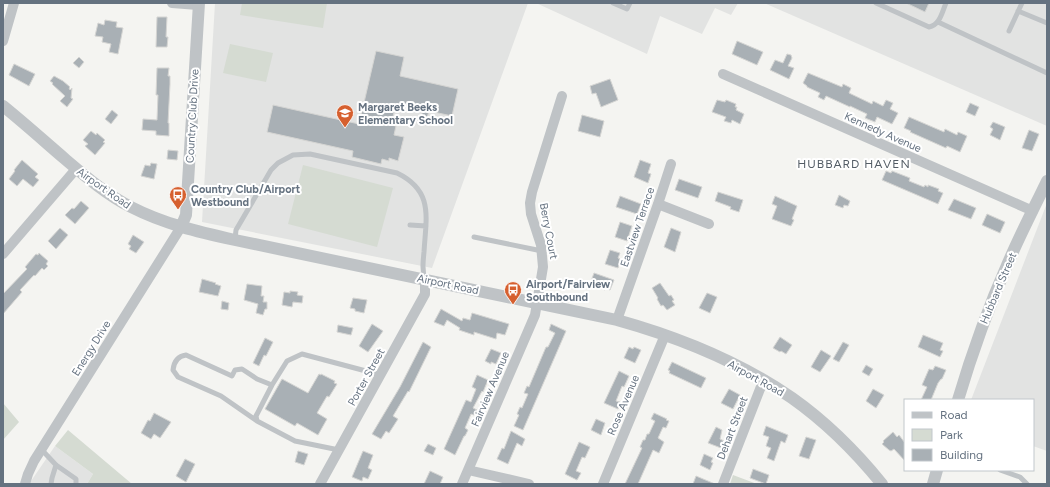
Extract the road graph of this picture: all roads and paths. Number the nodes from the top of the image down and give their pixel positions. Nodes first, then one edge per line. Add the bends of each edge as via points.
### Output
1 (14, 3) edge
2 (172, 3) edge
3 (613, 3) edge
4 (630, 3) edge
5 (876, 3) edge
6 (946, 3) edge
7 (1022, 3) edge
8 (198, 4) edge
9 (1018, 11) junction
10 (938, 22) junction
11 (1047, 23) edge
12 (1009, 31) dead end
13 (3, 41) edge
14 (1047, 73) edge
15 (723, 74) dead end
16 (562, 96) dead end
17 (3, 106) edge
18 (671, 164) dead end
19 (76, 169) junction
20 (1047, 181) edge
21 (658, 204) junction
22 (1033, 211) junction
23 (709, 224) dead end
24 (410, 225) dead end
25 (426, 226) junction
26 (181, 227) junction
27 (474, 237) dead end
28 (235, 240) junction
29 (542, 251) junction
30 (3, 254) edge
31 (425, 280) junction
32 (537, 303) junction
33 (617, 320) junction
34 (665, 335) junction
35 (381, 375) junction
36 (765, 380) junction
37 (272, 385) junction
38 (958, 399) edge
39 (257, 421) junction
40 (41, 449) junction
41 (339, 450) junction
42 (56, 465) junction
43 (468, 470) junction
44 (937, 471) edge
45 (1003, 471) edge
46 (26, 484) edge
47 (51, 484) edge
48 (76, 484) edge
49 (320, 484) edge
50 (462, 484) edge
51 (528, 484) edge
52 (603, 484) edge
53 (723, 484) edge
54 (882, 484) edge
55 (932, 484) edge
56 (1027, 484) edge

1 - 13 street
2 - 8 street
3 - 4 lane via 627,9
5 - 10 lane via 926,26
6 - 10 lane
7 - 9 lane
8 - 26 street, Country Club Drive via 186,215
9 - 11 lane
9 - 12 lane
10 - 14 lane
15 - 22 street, Kennedy Avenue
16 - 29 street, Berry Court via 530,203 533,225
17 - 19 street, Airport Road
18 - 21 street, Eastview Terrace
19 - 26 street, Airport Road via 129,207
19 - 30 street
20 - 22 street, Hubbard Street
21 - 23 street
21 - 33 street, Eastview Terrace
22 - 38 street, Hubbard Street via 1008,261 986,315
24 - 25 lane
25 - 28 lane via 426,204 419,189 397,173 310,154 293,155 271,170 236,230
25 - 31 lane via 422,270
26 - 28 street, Airport Road
26 - 40 street, Energy Drive
27 - 29 lane
28 - 31 street, Airport Road
29 - 32 street, Berry Court via 543,267
31 - 32 street, Airport Road
31 - 35 street, Porter Street via 425,294
32 - 33 street, Airport Road
32 - 43 street, Fairview Avenue via 534,316
33 - 34 street, Airport Road
34 - 36 street, Airport Road
34 - 52 street, Rose Avenue
35 - 37 lane via 302,354 287,361
35 - 41 street, Porter Street
36 - 53 street, Dehart Street
36 - 54 street, Airport Road via 820,420 864,462
37 - 39 lane via 256,416
37 - 39 lane via 242,369 235,370 232,376 186,355 174,362 173,370 178,377 221,396
39 - 41 lane via 295,441
40 - 42 lane
40 - 46 street, Energy Drive via 30,468
41 - 49 street, Porter Street
42 - 47 lane
42 - 48 lane via 76,479
43 - 50 street, Fairview Avenue
43 - 51 street
44 - 55 street
45 - 56 lane via 1020,477

